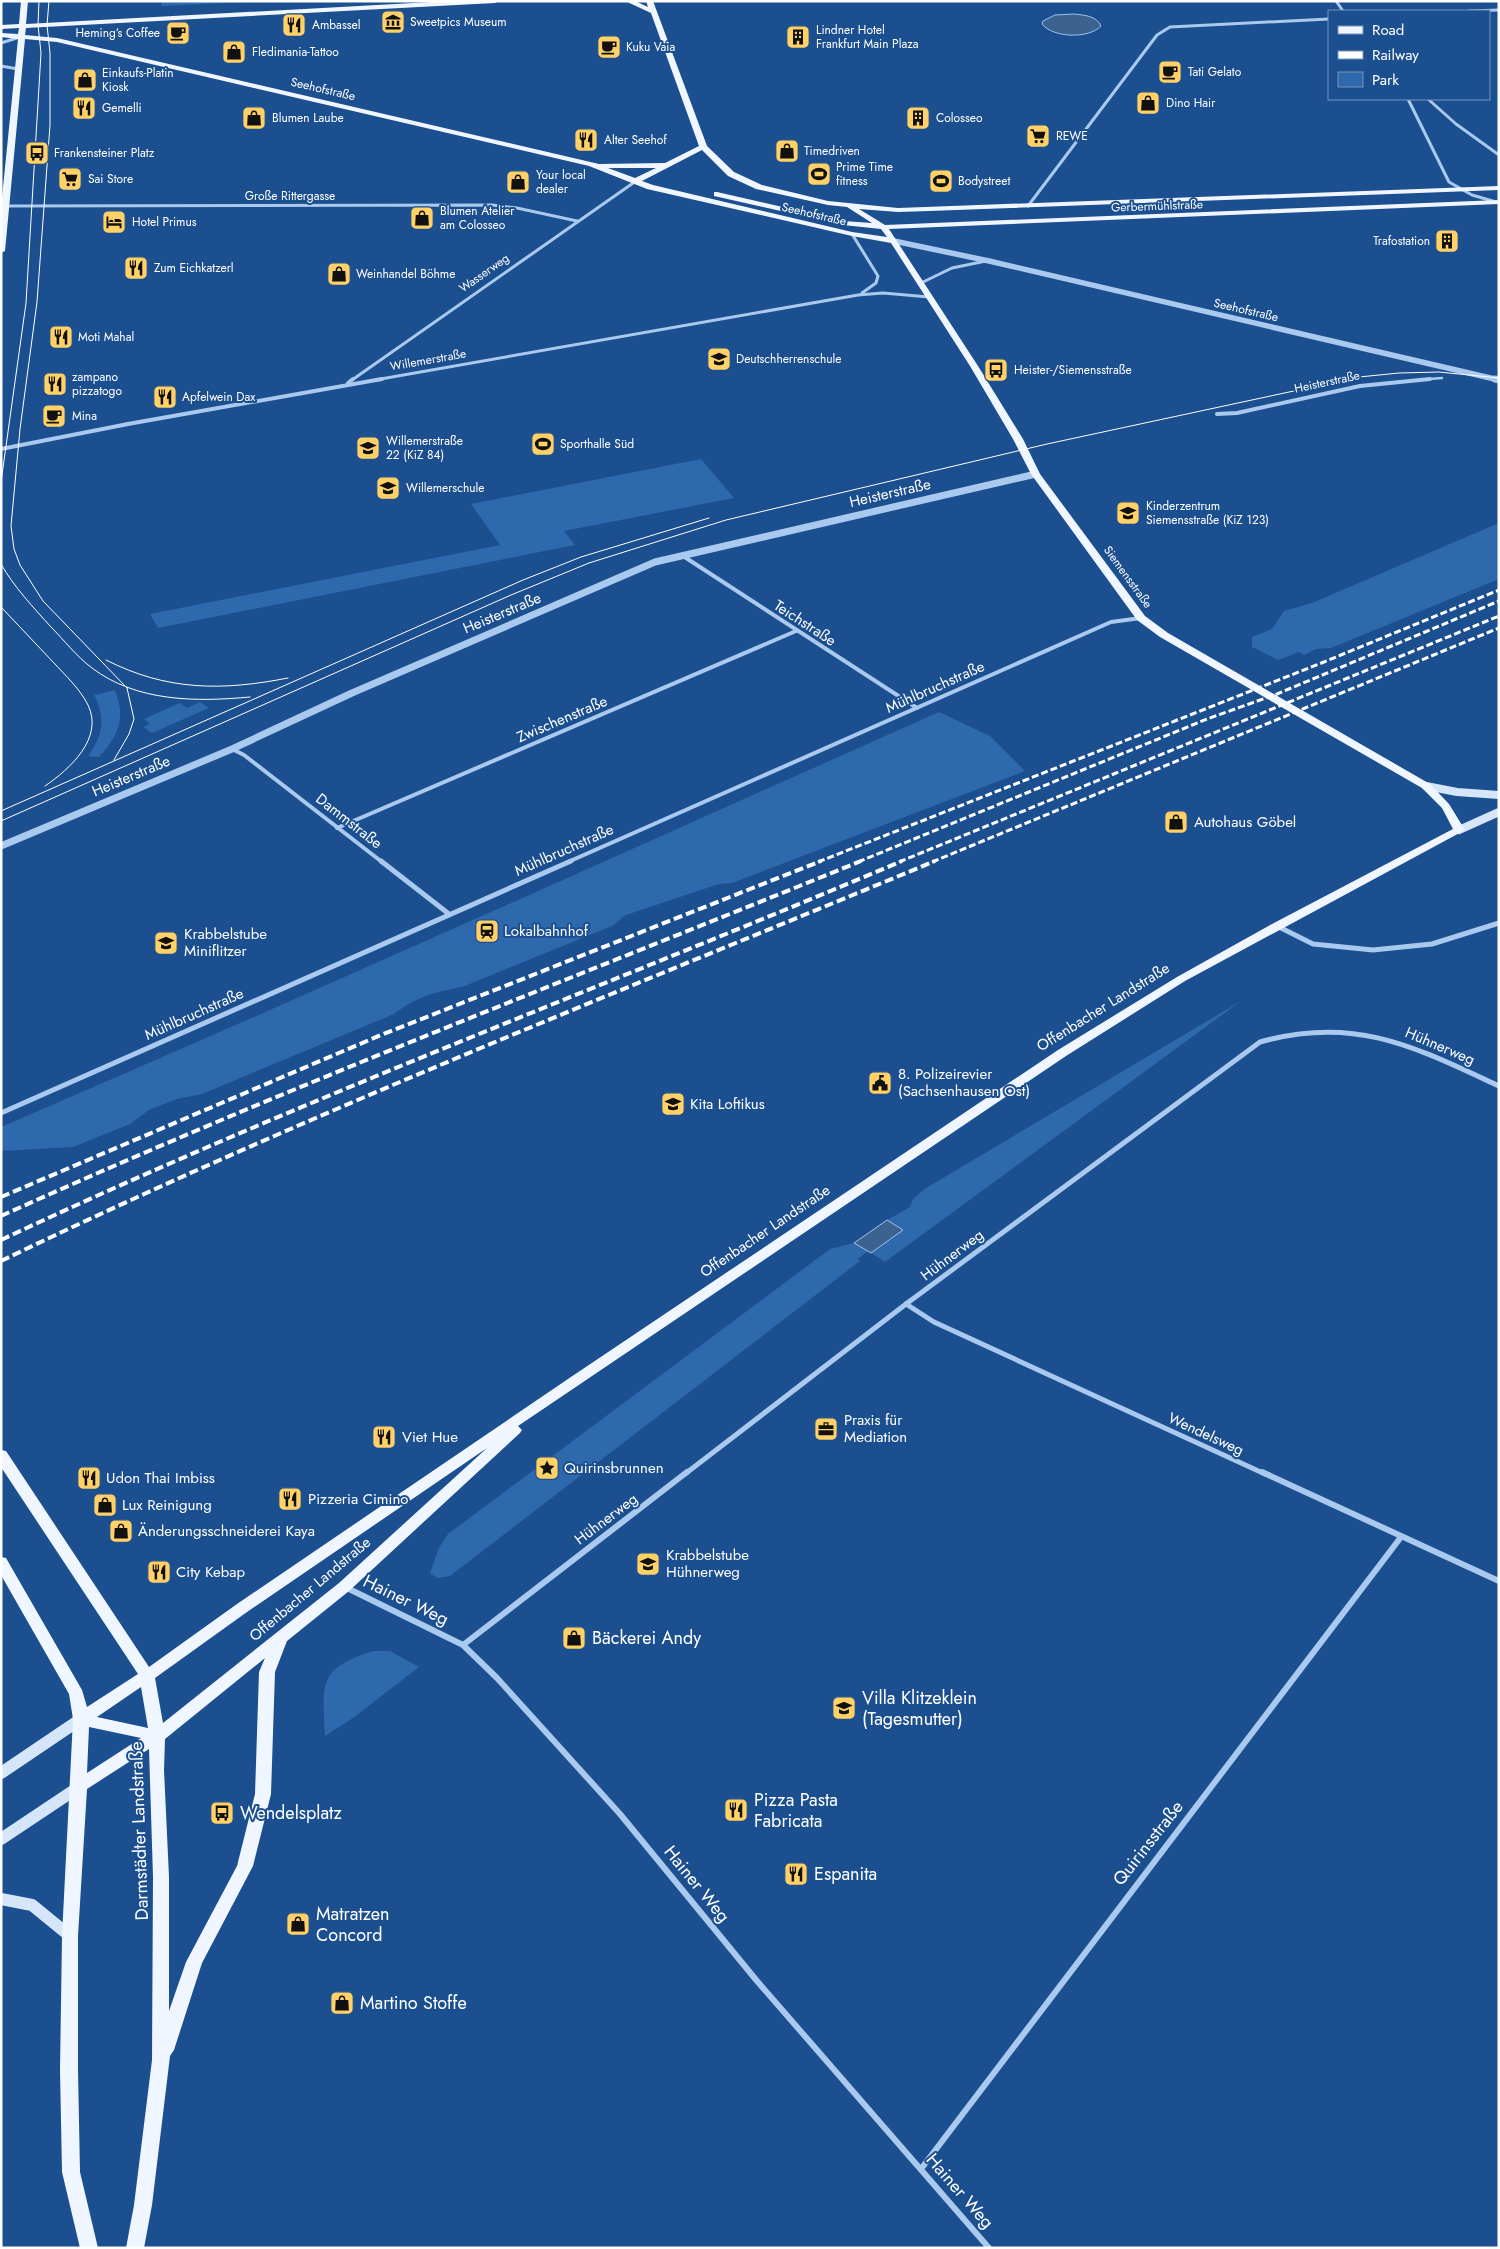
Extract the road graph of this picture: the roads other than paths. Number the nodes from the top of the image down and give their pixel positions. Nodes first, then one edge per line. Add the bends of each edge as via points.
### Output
1 (495, 1) edge
2 (628, 1) edge
3 (649, 1) edge
4 (25, 4) edge
5 (653, 11) junction
6 (1328, 19) edge
7 (114, 21) junction
8 (23, 26) junction
9 (1, 27) edge
10 (1, 35) edge
11 (22, 36) junction
12 (1, 43) edge
13 (1, 66) edge
14 (18, 69) junction
15 (1408, 100) edge
16 (1429, 100) edge
17 (703, 147) junction
18 (1499, 155) edge
19 (592, 164) junction
20 (666, 164) junction
21 (636, 181) junction
22 (1499, 188) edge
23 (1461, 190) junction
24 (1498, 201) edge
25 (4, 206) edge
26 (850, 206) junction
27 (1028, 206) junction
28 (817, 216) joint
29 (577, 221) junction
30 (883, 227) junction
31 (852, 234) junction
32 (894, 241) junction
33 (1, 251) edge
34 (989, 261) junction
35 (921, 283) junction
36 (858, 295) junction
37 (929, 297) junction
38 (1442, 378) dead end
39 (1499, 380) edge
40 (346, 385) junction
41 (1217, 414) dead end
42 (1, 449) edge
43 (1036, 474) junction
44 (682, 555) junction
45 (1140, 618) junction
46 (796, 631) junction
47 (917, 708) junction
48 (232, 749) junction
49 (1426, 786) junction
50 (1499, 795) edge
51 (1499, 812) edge
52 (337, 828) junction
53 (1459, 830) junction
54 (1, 846) edge
55 (449, 914) junction
56 (1499, 923) edge
57 (1276, 926) junction
58 (1499, 1086) edge
59 (1, 1113) edge
60 (906, 1304) junction
61 (548, 1400) junction
62 (1, 1455) edge
63 (1400, 1537) junction
64 (1, 1562) edge
65 (1499, 1581) edge
66 (344, 1586) junction
67 (281, 1637) junction
68 (463, 1645) junction
69 (147, 1676) junction
70 (81, 1719) junction
71 (157, 1736) junction
72 (1, 1773) edge
73 (79, 1786) junction
74 (1, 1839) edge
75 (1, 1899) edge
76 (70, 1936) junction
77 (161, 2060) junction
78 (921, 2169) junction
79 (89, 2248) edge
80 (135, 2248) edge
81 (989, 2248) edge

1 - 7 main road
2 - 5 main road
3 - 5 main road
4 - 8 main road
5 - 17 main road
6 - 27 street via 1170,27 1157,35
7 - 8 main road
7 - 11 main road
8 - 9 main road
8 - 11 main road
10 - 11 main road, Seehofstraße
11 - 12 street
11 - 14 main road
11 - 19 main road, Seehofstraße via 70,43
13 - 14 street
14 - 25 main road
15 - 23 street via 1449,182
16 - 18 street
17 - 20 main road
17 - 26 main road via 731,174 759,187
19 - 20 main road via 638,167
19 - 21 main road, Seehofstraße
20 - 21 main road
21 - 28 main road, Seehofstraße via 674,185
21 - 29 street, Wasserweg
21 - 31 main road, Seehofstraße
22 - 23 main road, Gerbermühlstraße
23 - 24 street
23 - 27 main road, Gerbermühlstraße
24 - 30 main road, Gerbermühlstraße
25 - 29 street, Große Rittergasse via 492,205
25 - 33 main road
26 - 27 main road, Gerbermühlstraße via 898,210
26 - 30 main road, Siemensstraße
28 - 30 main road, Gerbermühlstraße via 843,223
29 - 40 street, Wasserweg
30 - 32 main road, Siemensstraße
31 - 32 main road, Seehofstraße
31 - 36 street, Willemerstraße via 878,276 876,283
32 - 34 street, Seehofstraße
32 - 35 main road, Siemensstraße
34 - 35 street, Seehofstraße via 952,268
34 - 39 street, Seehofstraße
35 - 37 main road, Siemensstraße
36 - 37 street, Willemerstraße via 883,293
36 - 40 street, Willemerstraße
37 - 43 main road, Siemensstraße via 1013,431
38 - 41 street, Heisterstraße via 1360,386 1237,413
40 - 42 street, Willemerstraße
43 - 44 street, Heisterstraße
43 - 45 main road, Siemensstraße
44 - 46 street, Teichstraße
44 - 48 street, Heisterstraße via 647,566 352,693
45 - 47 street, Mühlbruchstraße via 1111,622
45 - 49 main road, Siemensstraße via 1220,669
46 - 47 street, Teichstraße
46 - 52 street, Zwischenstraße
47 - 55 street, Mühlbruchstraße
48 - 52 street, Dammstraße
48 - 54 street, Heisterstraße
49 - 50 main road
49 - 53 main road, Siemensstraße via 1447,806
51 - 53 main road, Offenbacher Landstraße
52 - 55 street, Dammstraße
53 - 57 main road, Offenbacher Landstraße
55 - 59 street, Mühlbruchstraße
56 - 57 street via 1432,944 1373,950 1313,944
57 - 61 main road, Offenbacher Landstraße via 1062,1053
58 - 60 street, Hühnerweg via 1418,1048 1353,1032 1303,1032 1260,1042
60 - 63 street, Wendelsweg via 934,1322
60 - 68 street, Hühnerweg
61 - 66 main road, Offenbacher Landstraße
61 - 69 main road, Offenbacher Landstraße
62 - 69 main road, Darmstädter Landstraße
63 - 65 street, Wendelsweg
63 - 78 street, Quirinsstraße
64 - 70 main road via 76,1694
66 - 67 main road, Offenbacher Landstraße
66 - 68 street, Hainer Weg
67 - 71 main road, Offenbacher Landstraße
67 - 77 main road via 267,1672 263,1794 245,1866 194,1962
68 - 78 street, Hainer Weg via 620,1814 757,1981
69 - 70 main road, Offenbacher Landstraße
69 - 71 main road, Darmstädter Landstraße
70 - 71 main road
70 - 72 main road
70 - 73 main road
71 - 73 main road, Offenbacher Landstraße
71 - 77 main road, Darmstädter Landstraße
73 - 74 main road
73 - 76 main road
75 - 76 main road via 32,1905
76 - 79 main road via 72,2172
77 - 80 main road, Darmstädter Landstraße
78 - 81 street, Hainer Weg

